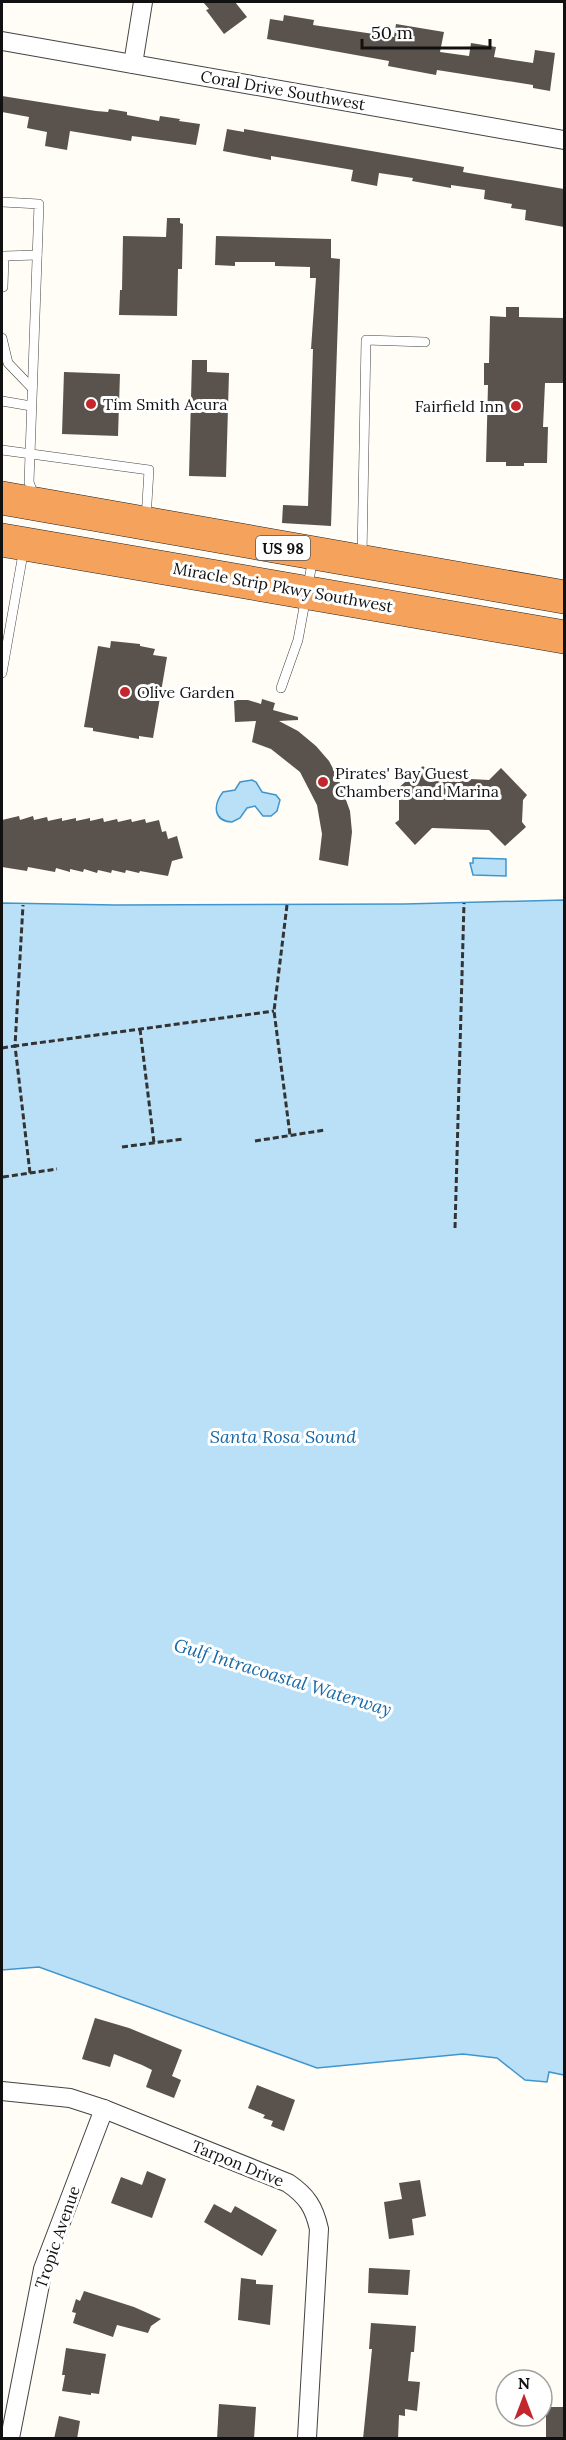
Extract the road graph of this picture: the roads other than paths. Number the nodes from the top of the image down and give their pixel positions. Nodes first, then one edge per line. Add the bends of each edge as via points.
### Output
1 (143, 2) edge
2 (2, 41) edge
3 (133, 64) junction
4 (564, 140) edge
5 (2, 202) edge
6 (37, 255) junction
7 (3, 287) dead end
8 (2, 338) edge
9 (424, 342) dead end
10 (32, 388) junction
11 (2, 401) edge
12 (31, 406) junction
13 (2, 450) edge
14 (30, 455) junction
15 (2, 498) edge
16 (36, 504) junction
17 (146, 524) junction
18 (13, 542) edge
19 (314, 553) junction
20 (362, 561) junction
21 (307, 591) junction
22 (564, 597) edge
23 (5, 634) edge
24 (564, 637) edge
25 (2, 673) edge
26 (281, 688) dead end
27 (2, 2091) edge
28 (104, 2109) junction
29 (10, 2439) edge
30 (307, 2439) edge

1 - 3 street
2 - 3 street, Coral Drive Southwest
3 - 4 street, Coral Drive Southwest
5 - 6 lane via 39,204
6 - 7 lane via 4,256
6 - 10 lane
8 - 10 lane via 8,363
9 - 20 lane via 366,340
10 - 12 lane
11 - 12 lane
12 - 14 lane
13 - 14 lane
14 - 16 lane via 29,482
14 - 17 lane via 149,470
15 - 16 highway, US 98
16 - 17 highway, US 98
17 - 19 highway, US 98
18 - 21 highway, Miracle Strip Pkwy Southwest / US 98
18 - 23 lane
19 - 20 highway, US 98
19 - 21 lane
20 - 22 highway, US 98
21 - 24 highway, Miracle Strip Pkwy Southwest / US 98
21 - 26 lane via 298,640
23 - 25 lane
27 - 28 street, Tarpon Drive via 70,2098
28 - 29 street, Tropic Avenue via 43,2269
28 - 30 street, Tarpon Drive via 288,2183 312,2203 320,2229

